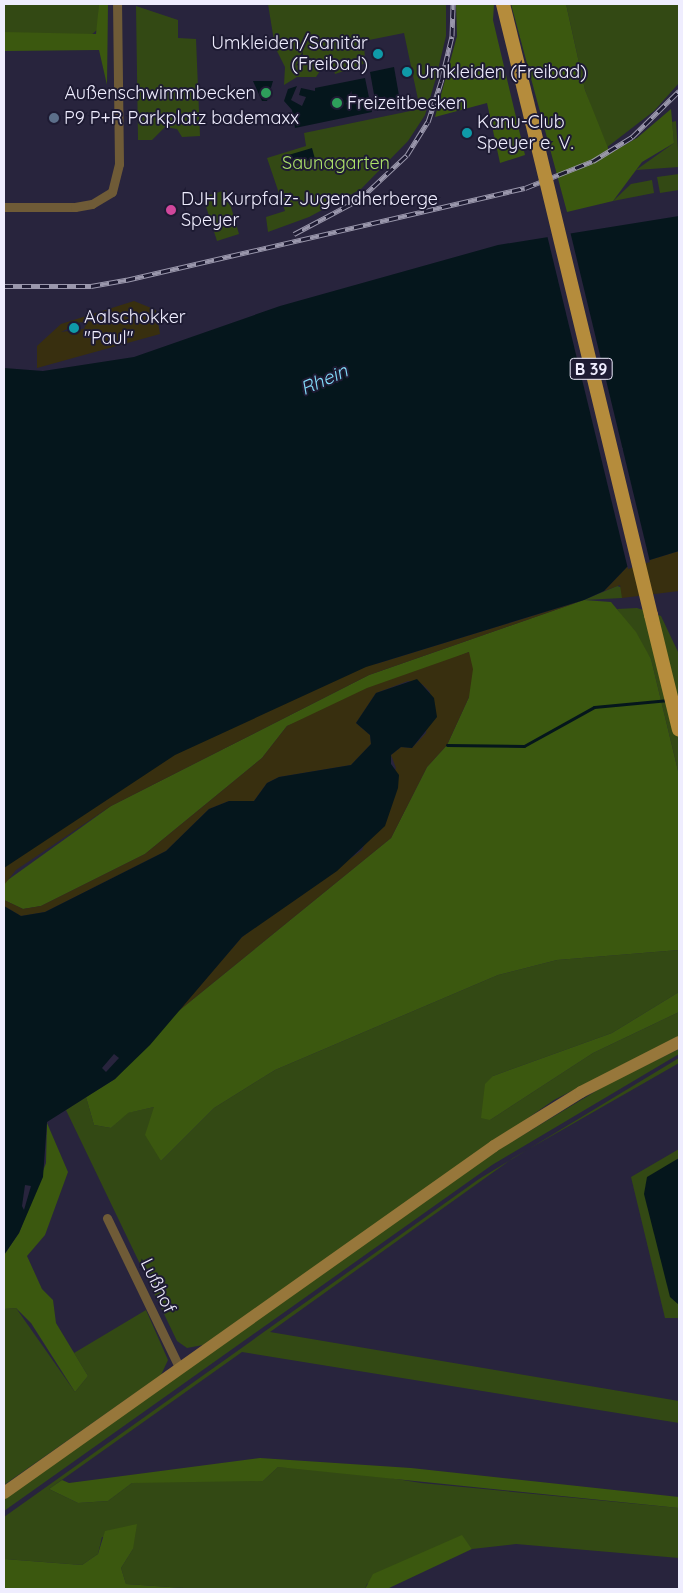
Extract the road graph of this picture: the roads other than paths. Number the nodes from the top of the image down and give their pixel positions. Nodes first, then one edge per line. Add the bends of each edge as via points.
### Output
1 (117, 4) edge
2 (503, 4) edge
3 (4, 208) edge
4 (679, 730) edge
5 (679, 1042) edge
6 (108, 1218) dead end
7 (180, 1367) junction
8 (4, 1493) edge

1 - 3 street via 119,170 112,192 92,204 75,207
2 - 4 main road, B 39, bridge
5 - 7 street via 515,1132
6 - 7 street, Lußhof
7 - 8 street

